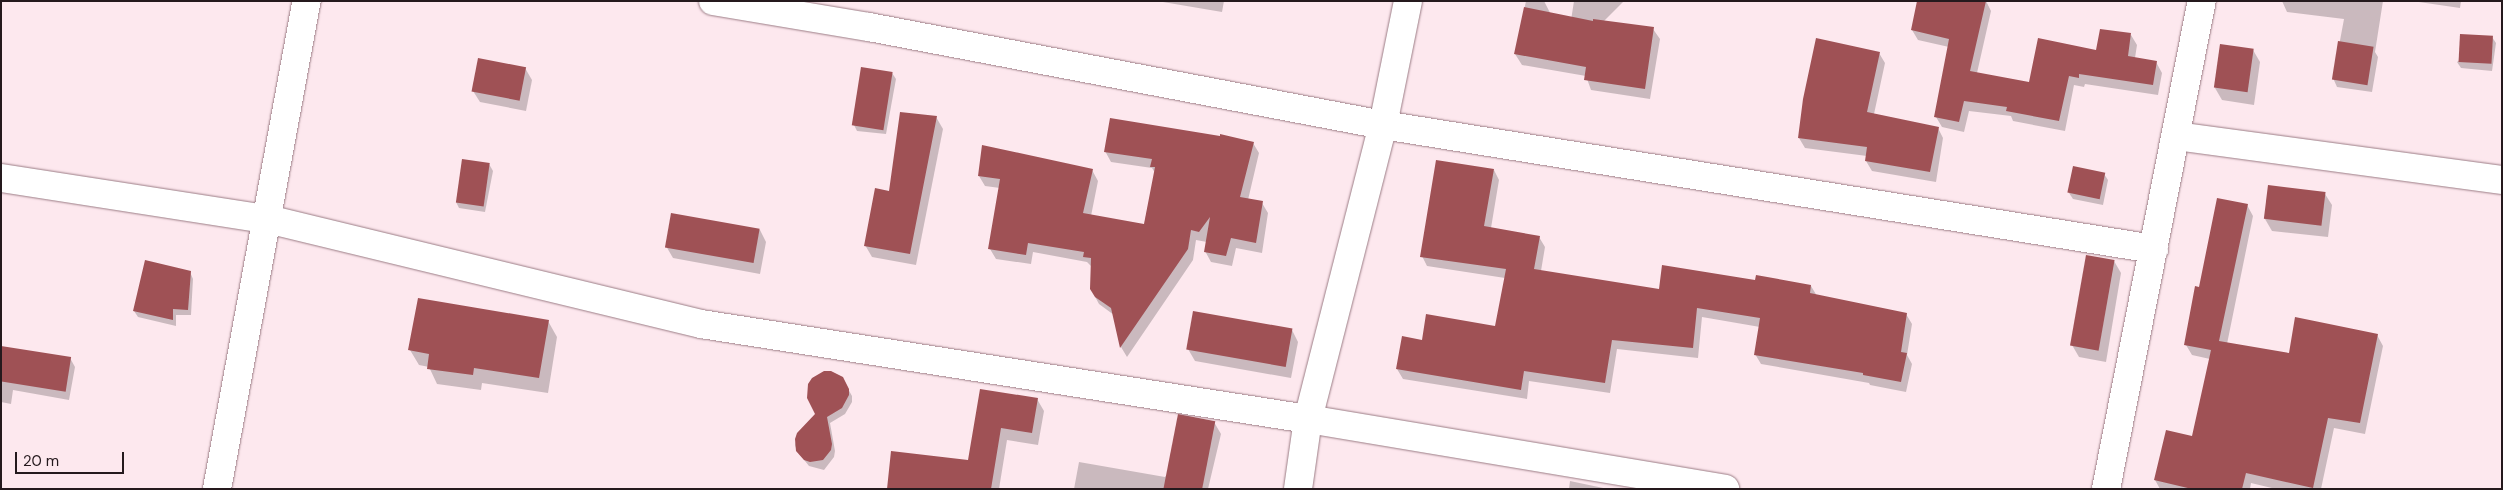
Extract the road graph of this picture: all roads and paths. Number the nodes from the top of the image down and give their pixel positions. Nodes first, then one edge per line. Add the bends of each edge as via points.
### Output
1 (307, 1) edge
2 (713, 1) edge
3 (1408, 1) edge
4 (2202, 1) edge
5 (1383, 125) junction
6 (2176, 136) junction
7 (1, 178) edge
8 (2502, 180) edge
9 (266, 219) junction
10 (2154, 249) junction
11 (1308, 419) junction
12 (217, 489) edge
13 (1298, 489) edge
14 (1725, 489) edge
15 (2106, 489) edge

1 - 9 street
2 - 5 street via 869,27
3 - 5 street
4 - 6 street
5 - 10 street
5 - 11 street
6 - 8 street
6 - 10 street
7 - 9 street
9 - 11 street via 701,324
9 - 12 street
10 - 15 street
11 - 13 street
11 - 14 street

